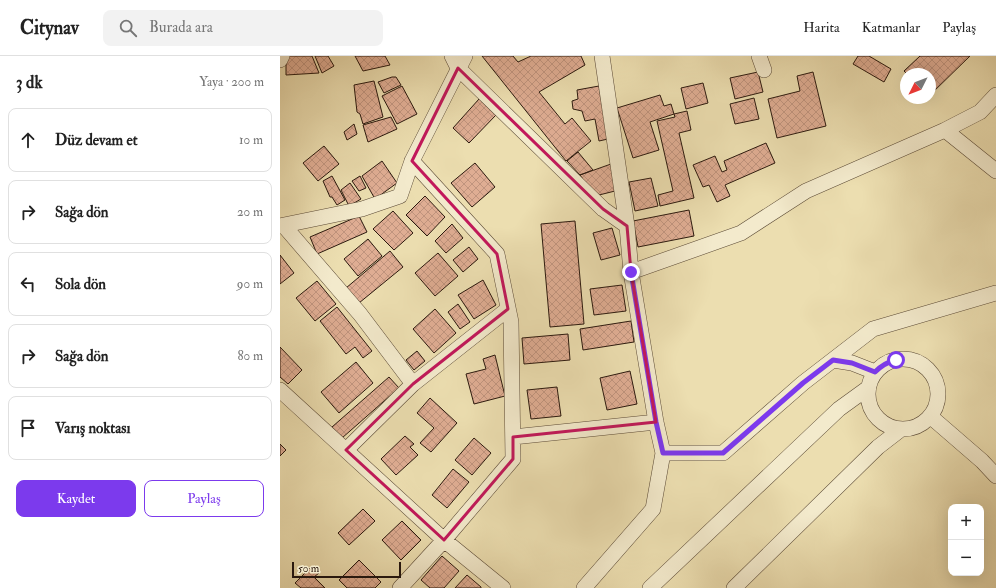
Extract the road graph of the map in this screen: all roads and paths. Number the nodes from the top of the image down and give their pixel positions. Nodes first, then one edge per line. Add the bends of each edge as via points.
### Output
1 (282, 56) edge
2 (602, 56) edge
3 (280, 60) edge
4 (458, 60) edge
5 (996, 95) edge
6 (945, 130) junction
7 (412, 161) junction
8 (996, 171) edge
9 (282, 226) edge
10 (627, 226) junction
11 (631, 272) junction
12 (996, 293) edge
13 (508, 309) junction
14 (833, 360) junction
15 (875, 372) junction
16 (413, 384) junction
17 (868, 388) junction
18 (280, 390) edge
19 (930, 416) junction
20 (656, 422) junction
21 (900, 430) junction
22 (513, 437) junction
23 (346, 450) junction
24 (663, 453) junction
25 (996, 476) edge
26 (444, 540) junction
27 (400, 588) edge
28 (503, 588) edge
29 (584, 588) edge
30 (650, 588) edge
31 (734, 588) edge

1 - 3 street
2 - 10 street
4 - 7 street
4 - 10 street via 603,209
5 - 6 street via 980,112
6 - 8 street
6 - 11 street via 806,191 741,233
7 - 9 street via 400,196 362,209
7 - 13 street via 497,254
9 - 16 street via 360,314
10 - 11 street
11 - 20 street
12 - 14 street via 873,329
13 - 16 street
13 - 22 street via 511,322
14 - 15 street via 852,363
14 - 24 street via 723,453
15 - 17 street
15 - 19 street via 888,362 905,359 913,360 928,369 938,392 936,405
16 - 23 street
17 - 21 street via 869,405 877,419 884,425
17 - 30 street via 839,409
18 - 23 street
19 - 21 street via 917,427
19 - 25 street
20 - 22 street
20 - 24 street
21 - 31 street via 878,447
22 - 26 street via 513,459
23 - 26 street
24 - 29 street via 653,509
26 - 27 street
26 - 28 street

